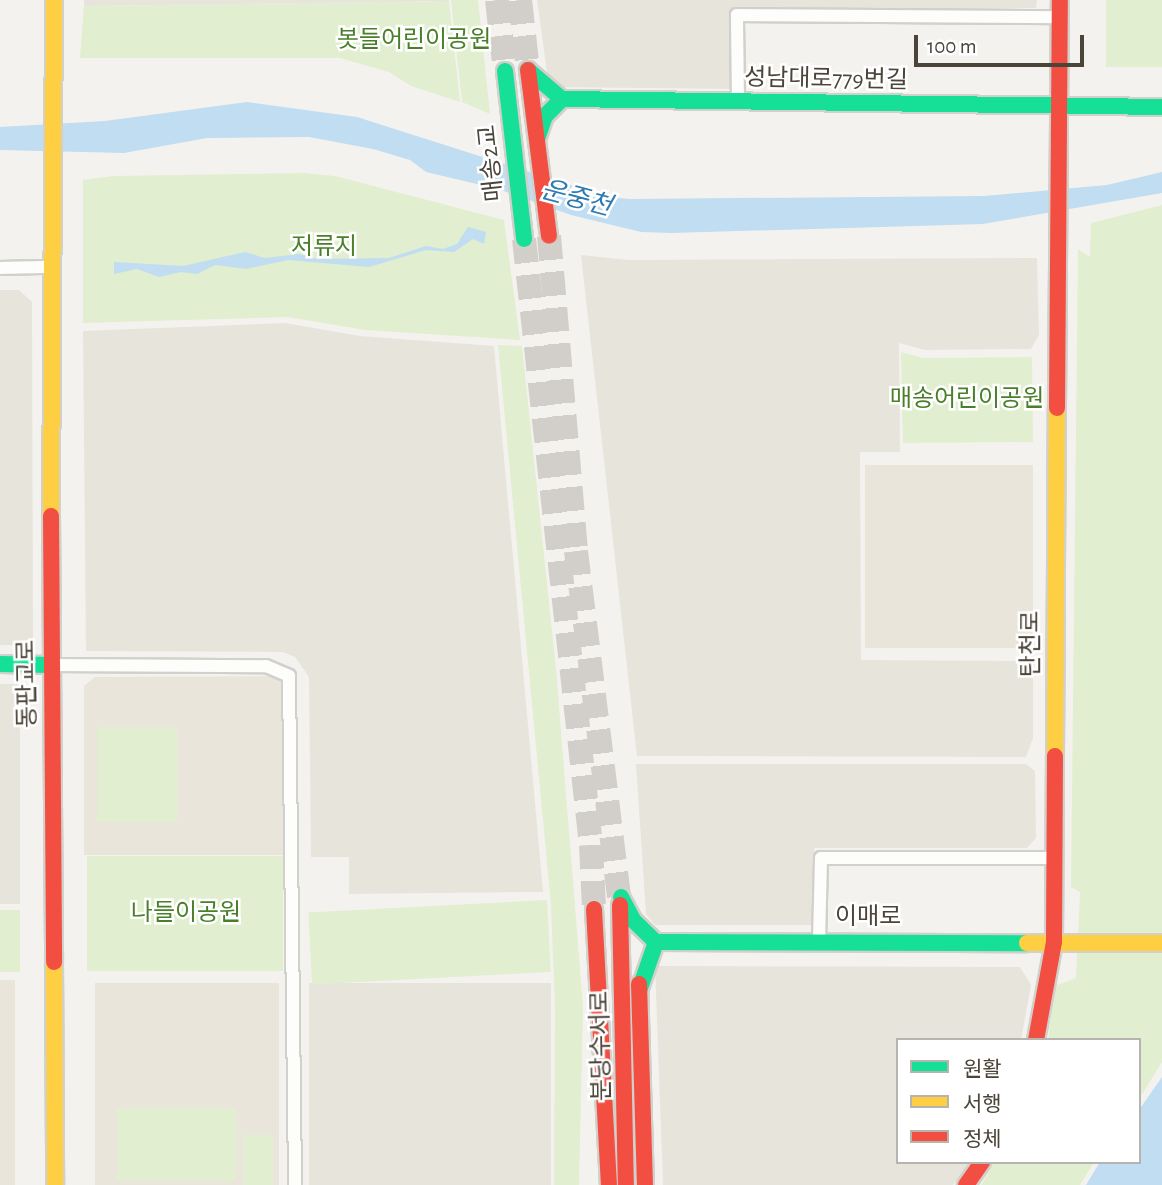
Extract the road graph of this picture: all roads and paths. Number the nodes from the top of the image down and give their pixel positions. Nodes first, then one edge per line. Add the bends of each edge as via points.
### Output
1 (54, 0) edge
2 (1060, 8) edge
3 (505, 71) tunnel mouth
4 (562, 100) junction
5 (737, 101) junction
6 (1059, 107) junction
7 (1162, 107) edge
8 (539, 112) junction
9 (548, 231) tunnel mouth
10 (524, 239) tunnel mouth
11 (49, 267) junction
12 (0, 268) edge
13 (0, 664) edge
14 (51, 665) junction
15 (1054, 858) junction
16 (594, 909) tunnel mouth
17 (633, 920) junction
18 (819, 941) junction
19 (656, 942) junction
20 (1054, 942) junction
21 (1162, 943) edge
22 (597, 975) junction
23 (640, 989) junction
24 (1036, 1038) edge
25 (981, 1164) edge
26 (55, 1185) edge
27 (295, 1185) edge
28 (596, 1185) edge
29 (610, 1185) edge
30 (626, 1185) edge
31 (645, 1185) edge
32 (966, 1185) edge

1 - 11 main road, 동판교로
2 - 5 street via 737,15
2 - 6 main road
3 - 10 main road, 매송2교
4 - 5 main road, 성남대로779번길
4 - 8 main road
4 - 8 main road via 528,70
5 - 6 main road, 성남대로779번길
6 - 7 main road, 성남대로779번길
6 - 15 main road, 탄천로
8 - 9 main road, 매송2교 via 536,143
11 - 12 street
11 - 14 main road, 동판교로
13 - 14 main road
14 - 26 main road, 동판교로
14 - 27 street via 266,666 289,676
15 - 18 street via 821,858
15 - 20 main road, 탄천로
16 - 22 main road, 분당수서로
17 - 19 main road
17 - 23 main road
17 - 30 main road, 분당수서로 via 620,900
18 - 19 main road, 이매로
18 - 20 main road, 이매로
19 - 23 main road
20 - 21 main road, 이매로
20 - 24 main road, 탄천로
22 - 28 main road
22 - 29 main road, 분당수서로
23 - 31 main road
25 - 32 main road

